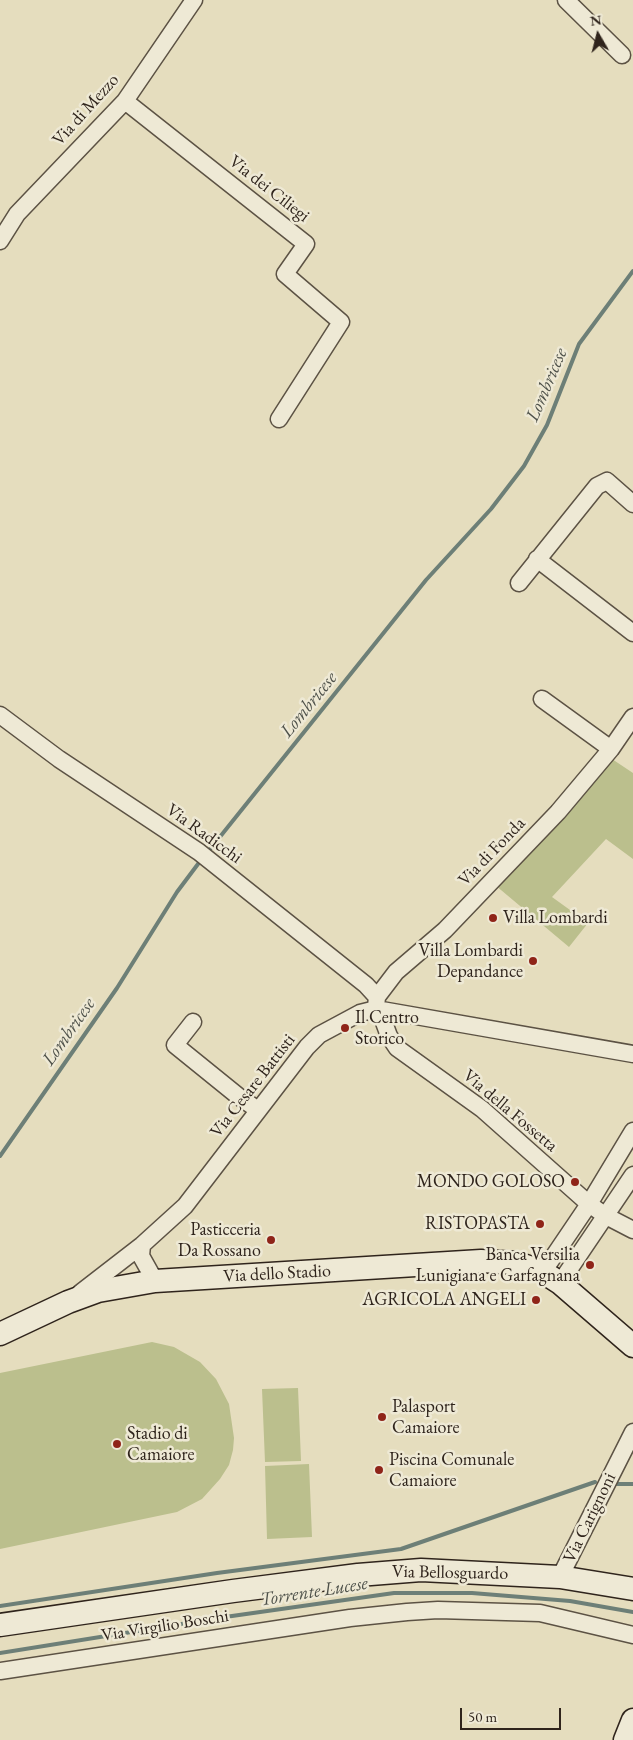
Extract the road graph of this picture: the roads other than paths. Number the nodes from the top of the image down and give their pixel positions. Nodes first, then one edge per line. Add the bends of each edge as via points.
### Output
1 (194, 0) edge
2 (566, 0) edge
3 (622, 55) dead end
4 (125, 101) junction
5 (0, 241) edge
6 (279, 418) dead end
7 (633, 504) edge
8 (537, 559) junction
9 (519, 583) dead end
10 (633, 633) edge
11 (542, 699) dead end
12 (0, 715) edge
13 (633, 717) edge
14 (610, 749) junction
15 (376, 1003) junction
16 (193, 1022) dead end
17 (633, 1054) edge
18 (258, 1110) junction
19 (633, 1131) edge
20 (633, 1175) edge
21 (589, 1204) junction
22 (606, 1216) junction
23 (633, 1230) edge
24 (142, 1245) junction
25 (551, 1277) junction
26 (155, 1281) junction
27 (68, 1302) junction
28 (0, 1334) edge
29 (633, 1346) edge
30 (633, 1432) edge
31 (560, 1577) junction
32 (633, 1589) edge
33 (0, 1625) edge
34 (633, 1635) edge
35 (0, 1671) edge
36 (633, 1720) edge
37 (624, 1740) edge

1 - 4 street, Via di Mezzo
2 - 3 street
4 - 5 street, Via di Mezzo via 17,214
4 - 6 street, Via dei Ciliegi via 306,244 285,274 341,322
7 - 8 street via 607,481 597,486
8 - 9 street
8 - 10 street
11 - 14 street
12 - 15 street, Via Radicchi via 200,852 366,985
13 - 14 street, Via di Fonda
14 - 15 street, Via di Fonda via 558,812 445,930 396,972
15 - 17 street, Via Cesare Battisti
15 - 18 street, Via Cesare Battisti via 319,1035
15 - 21 street, Via della Fossetta via 397,1048 482,1109
16 - 18 street via 175,1045
18 - 24 street, Via Cesare Battisti via 185,1206
19 - 21 street
20 - 22 street
21 - 22 street, Via della Fossetta
21 - 25 street
22 - 23 street, Via della Fossetta
22 - 25 street
24 - 26 street via 141,1256
24 - 27 street, Via Cesare Battisti
25 - 26 street, Via dello Stadio via 517,1263 481,1261
25 - 29 street
26 - 27 street, Via dello Stadio via 105,1290
27 - 28 street, Via dello Stadio
30 - 31 street, Via Carignoni
31 - 32 street, Via Bellosguardo
31 - 33 street, Via Bellosguardo via 422,1570 358,1575
34 - 35 street, Via Virgilio Boschi via 540,1613 438,1610 350,1618
36 - 37 street

